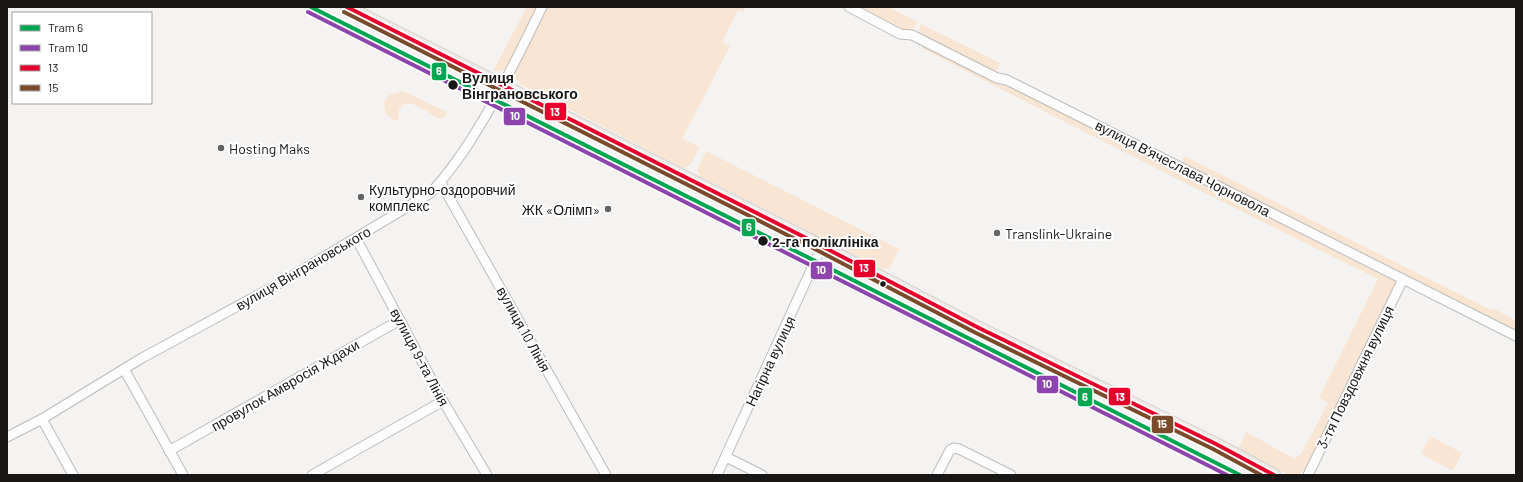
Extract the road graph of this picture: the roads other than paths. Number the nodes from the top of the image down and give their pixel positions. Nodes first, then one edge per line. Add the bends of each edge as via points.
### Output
1 (347, 7) edge
2 (542, 7) edge
3 (849, 7) edge
4 (502, 86) junction
5 (441, 183) junction
6 (356, 238) junction
7 (822, 246) junction
8 (1403, 279) junction
9 (400, 320) junction
10 (1516, 336) edge
11 (124, 369) junction
12 (443, 401) junction
13 (42, 419) junction
14 (7, 437) edge
15 (169, 451) junction
16 (726, 457) junction
17 (73, 475) edge
18 (183, 475) edge
19 (312, 475) edge
20 (487, 475) edge
21 (606, 475) edge
22 (717, 475) edge
23 (762, 475) edge
24 (937, 475) edge
25 (1011, 475) edge
26 (1274, 475) edge
27 (1308, 475) edge

1 - 4 main road
2 - 4 street, вулиця Вінграновського
3 - 8 street, вулиця Вʼячеслава Чорновола via 900,34 912,35 997,78 1008,80
4 - 5 street, вулиця Вінграновського via 480,127
4 - 7 main road
5 - 6 street, вулиця Вінграновського via 417,202
5 - 21 street, вулиця 10 Лінія
6 - 9 street, вулиця 9-та Лінія
6 - 11 street, вулиця Вінграновського
7 - 16 street, Нагірна вулиця
7 - 26 main road via 979,328
8 - 10 street, вулиця Вʼячеслава Чорновола
8 - 27 street, 3-тя Повздовжня вулиця
9 - 12 street, вулиця 9-та Лінія
9 - 15 street, провулок Амвросія Ждахи
11 - 13 street, вулиця Вінграновського
11 - 15 street
12 - 19 street
12 - 20 street, вулиця 9-та Лінія
13 - 14 street, вулиця Вінграновського
13 - 17 street
15 - 18 street
16 - 22 street, Нагірна вулиця
16 - 23 street
24 - 25 street via 950,450 954,448

